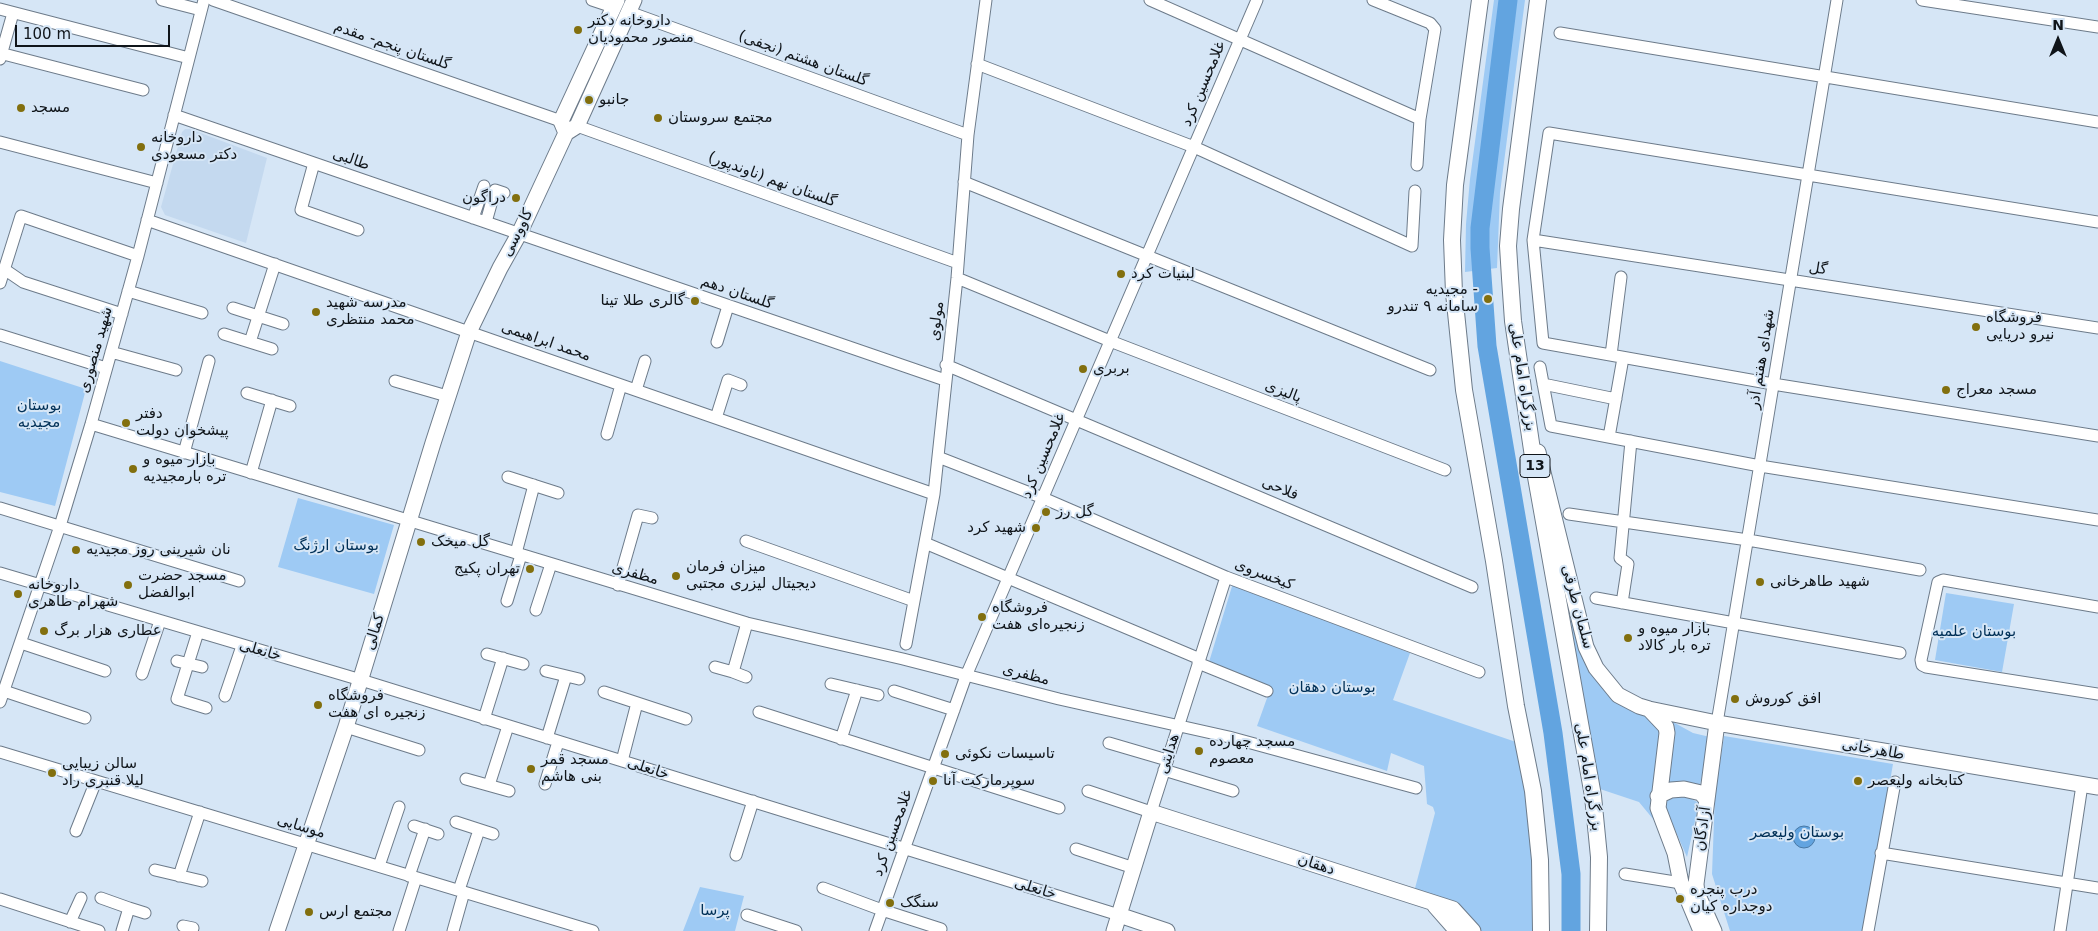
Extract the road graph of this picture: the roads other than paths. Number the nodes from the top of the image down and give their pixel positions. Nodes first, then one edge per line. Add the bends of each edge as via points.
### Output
1 (162, 0) edge
2 (213, 0) edge
3 (592, 0) edge
4 (974, 0) edge
5 (1150, 0) edge
6 (1257, 0) edge
7 (1372, 0) edge
8 (1480, 0) edge
9 (1538, 0) edge
10 (1837, 0) edge
11 (1922, 0) edge
12 (986, 2) edge
13 (615, 4) edge
14 (202, 5) edge
15 (632, 6) edge
16 (0, 10) edge
17 (13, 13) junction
18 (2098, 27) edge
19 (1560, 32) dead end
20 (1240, 38) junction
21 (1, 56) edge
22 (189, 58) junction
23 (977, 64) junction
24 (1824, 78) junction
25 (143, 90) dead end
26 (174, 114) junction
27 (1420, 119) junction
28 (2098, 122) edge
29 (568, 127) junction
30 (968, 135) junction
31 (0, 142) edge
32 (1194, 148) junction
33 (314, 163) junction
34 (1417, 164) dead end
35 (1808, 176) junction
36 (964, 182) junction
37 (157, 184) junction
38 (484, 186) dead end
39 (1415, 191) dead end
40 (504, 193) dead end
41 (473, 218) junction
42 (147, 220) junction
43 (486, 222) junction
44 (2098, 222) edge
45 (358, 230) dead end
46 (519, 234) junction
47 (1533, 240) junction
48 (138, 256) junction
49 (1147, 256) junction
50 (958, 262) junction
51 (275, 264) junction
52 (4, 269) junction
53 (1621, 277) dead end
54 (957, 278) junction
55 (1791, 280) junction
56 (0, 283) edge
57 (128, 292) junction
58 (728, 306) junction
59 (233, 308) dead end
60 (202, 313) dead end
61 (122, 314) junction
62 (259, 316) junction
63 (283, 324) dead end
64 (2098, 328) edge
65 (469, 332) junction
66 (224, 334) dead end
67 (0, 335) edge
68 (1110, 341) junction
69 (250, 342) junction
70 (717, 342) dead end
71 (272, 349) dead end
72 (111, 352) junction
73 (1611, 355) junction
74 (1623, 358) junction
75 (209, 361) dead end
76 (645, 361) dead end
77 (946, 365) junction
78 (1540, 367) dead end
79 (106, 368) junction
80 (176, 370) dead end
81 (1430, 370) dead end
82 (395, 380) dead end
83 (945, 380) junction
84 (1543, 384) junction
85 (1773, 384) junction
86 (622, 385) junction
87 (740, 385) dead end
88 (636, 390) junction
89 (247, 393) dead end
90 (448, 396) junction
91 (1616, 399) junction
92 (272, 400) junction
93 (290, 406) dead end
94 (716, 418) junction
95 (1076, 420) junction
96 (1530, 423) junction
97 (90, 424) junction
98 (607, 434) dead end
99 (2098, 436) edge
100 (1609, 437) junction
101 (1630, 441) junction
102 (184, 452) junction
103 (938, 457) junction
104 (1760, 466) junction
105 (1445, 470) dead end
106 (251, 473) junction
107 (508, 477) dead end
108 (534, 485) junction
109 (558, 493) dead end
110 (934, 494) junction
111 (1043, 498) junction
112 (0, 508) edge
113 (1569, 514) dead end
114 (652, 518) dead end
115 (410, 520) junction
116 (2098, 520) edge
117 (1622, 522) junction
118 (60, 526) junction
119 (1748, 540) junction
120 (746, 541) dead end
121 (925, 543) junction
122 (518, 554) junction
123 (550, 564) junction
124 (1920, 570) dead end
125 (0, 573) edge
126 (1226, 577) junction
127 (1008, 578) junction
128 (239, 581) dead end
129 (40, 585) junction
130 (618, 585) junction
131 (1472, 587) dead end
132 (1596, 598) dead end
133 (507, 601) dead end
134 (914, 601) junction
135 (1622, 603) junction
136 (2098, 607) edge
137 (536, 610) dead end
138 (160, 621) junction
139 (747, 623) junction
140 (1734, 624) junction
141 (198, 632) junction
142 (21, 643) junction
143 (906, 644) dead end
144 (242, 646) junction
145 (1900, 653) dead end
146 (487, 654) dead end
147 (503, 658) junction
148 (1199, 661) junction
149 (182, 662) junction
150 (524, 664) dead end
151 (202, 668) dead end
152 (715, 668) dead end
153 (105, 671) dead end
154 (546, 671) dead end
155 (733, 672) junction
156 (1479, 672) dead end
157 (142, 674) dead end
158 (566, 676) junction
159 (966, 676) junction
160 (746, 677) dead end
161 (579, 679) dead end
162 (361, 680) junction
163 (831, 684) dead end
164 (4, 685) edge
165 (857, 690) junction
166 (894, 691) dead end
167 (1267, 691) dead end
168 (604, 692) dead end
169 (878, 694) dead end
170 (2098, 694) edge
171 (225, 696) dead end
172 (0, 702) edge
173 (638, 703) junction
174 (206, 708) dead end
175 (1649, 709) junction
176 (954, 710) junction
177 (759, 712) dead end
178 (85, 718) dead end
179 (484, 719) junction
180 (686, 719) dead end
181 (1717, 723) junction
182 (508, 726) junction
183 (1178, 726) junction
184 (346, 727) junction
185 (841, 739) junction
186 (552, 740) junction
187 (1109, 743) dead end
188 (418, 750) dead end
189 (0, 752) edge
190 (622, 761) junction
191 (1166, 765) junction
192 (933, 768) junction
193 (466, 779) dead end
194 (96, 781) junction
195 (1895, 782) dead end
196 (545, 784) dead end
197 (489, 785) junction
198 (2082, 785) junction
199 (2098, 787) edge
200 (1416, 788) dead end
201 (509, 791) dead end
202 (1088, 791) dead end
203 (1233, 791) dead end
204 (1658, 796) junction
205 (1707, 800) junction
206 (753, 801) junction
207 (399, 807) dead end
208 (1060, 808) dead end
209 (200, 812) junction
210 (1151, 812) junction
211 (456, 822) dead end
212 (478, 830) junction
213 (76, 831) dead end
214 (438, 834) dead end
215 (493, 834) dead end
216 (306, 844) junction
217 (904, 848) junction
218 (1076, 848) dead end
219 (1881, 853) junction
220 (736, 855) dead end
221 (379, 866) junction
222 (1134, 868) junction
223 (155, 870) dead end
224 (1625, 874) dead end
225 (179, 876) junction
226 (413, 877) junction
227 (202, 881) dead end
228 (1681, 883) junction
229 (2067, 884) junction
230 (823, 888) dead end
231 (2098, 888) edge
232 (462, 891) junction
233 (81, 898) dead end
234 (101, 898) dead end
235 (0, 899) edge
236 (1430, 902) junction
237 (129, 908) junction
238 (882, 910) junction
239 (145, 913) dead end
240 (747, 915) dead end
241 (1119, 915) junction
242 (70, 922) junction
243 (768, 927) edge
244 (941, 929) dead end
245 (99, 931) edge
246 (122, 931) edge
247 (277, 931) edge
248 (399, 931) edge
249 (453, 931) edge
250 (593, 931) edge
251 (796, 931) edge
252 (875, 931) edge
253 (1114, 931) edge
254 (1168, 931) edge
255 (1457, 931) edge
256 (1473, 931) edge
257 (1541, 931) edge
258 (1598, 931) edge
259 (1701, 931) edge
260 (1714, 931) edge
261 (1868, 931) edge
262 (2060, 931) edge

1 - 14 street
2 - 29 street, گلستان پنجم- مقدم
3 - 13 street
4 - 12 street
5 - 20 street
6 - 20 street, غلامحسین کرد
7 - 27 street via 1430,23 1435,29
8 - 257 highway via 1455,185 1454,293 1464,390 1533,791 1540,860
9 - 96 highway, بزرگراه امام علی / 13 via 1508,246 1513,321
10 - 24 street, شهدای هفتم آذر
11 - 18 street
12 - 23 street, مولوی
13 - 15 main road
13 - 29 main road, کاووسی
14 - 22 street, شهید منصوری
15 - 29 main road, کاووسی
15 - 30 street, گلستان هشتم (نجفی)
16 - 17 street
17 - 21 street
17 - 22 street
19 - 24 street
20 - 27 street
20 - 32 street, غلامحسین کرد
21 - 25 street
22 - 26 street, شهید منصوری
23 - 30 street, مولوی
23 - 32 street
24 - 28 street
24 - 35 street, شهدای هفتم آذر
26 - 33 street, طالبی
26 - 37 street, شهید منصوری
27 - 34 street
29 - 46 main road, کاووسی
29 - 50 street, گلستان نهم (ناوندپور)
30 - 36 street, مولوی
31 - 37 street
32 - 39 street via 1412,246
32 - 49 street, غلامحسین کرد
33 - 41 street, طالبی
33 - 45 street via 301,210
35 - 44 street
35 - 47 street via 1549,133
35 - 55 street, شهدای هفتم آذر
36 - 49 street
36 - 50 street, مولوی
37 - 42 street, شهید منصوری
38 - 41 street
40 - 43 street via 494,190
41 - 43 street, طالبی
42 - 48 street, شهید منصوری
42 - 51 street, محمد ابراهیمی
43 - 46 street, طالبی
46 - 58 street, گلستان دهم
46 - 65 main road, کاووسی
47 - 55 street, گل
47 - 73 street via 1543,343
48 - 52 street via 21,216
48 - 57 street, شهید منصوری
49 - 68 street, غلامحسین کرد
49 - 81 street
50 - 54 street, مولوی
51 - 62 street
51 - 65 street, محمد ابراهیمی
52 - 56 street
52 - 61 street via 22,282
53 - 73 street
54 - 68 street, پالیزی
54 - 77 street, مولوی
55 - 64 street, گل
55 - 85 street, شهدای هفتم آذر
57 - 60 street
57 - 61 street, شهید منصوری
58 - 70 street
58 - 83 street, گلستان دهم
59 - 62 street
61 - 72 street, شهید منصوری
62 - 63 street
62 - 69 street
65 - 86 street, محمد ابراهیمی
65 - 90 main road, کمالی
66 - 69 street
67 - 79 street
68 - 95 street, غلامحسین کرد
68 - 105 street, پالیزی
69 - 71 street
72 - 79 street, شهید منصوری
72 - 80 street
73 - 74 street
74 - 85 street
74 - 91 street
75 - 102 street
76 - 88 street
77 - 83 street, مولوی
77 - 95 street, فلاحی
78 - 84 street
79 - 97 street, شهید منصوری
82 - 90 street
83 - 103 street, مولوی
84 - 91 street
84 - 100 street via 1551,426
85 - 99 street
85 - 104 street, شهدای هفتم آذر
86 - 88 street, محمد ابراهیمی
86 - 98 street
87 - 94 street via 728,380
88 - 94 street, محمد ابراهیمی
89 - 92 street
90 - 115 main road, کمالی
91 - 100 street
92 - 93 street
92 - 106 street
94 - 110 street, محمد ابراهیمی
95 - 111 street, غلامحسین کرد
95 - 131 street, فلاحی
96 - 175 main road, سلمان طرقی via 1589,653 1610,687
96 - 258 highway, بزرگراه امام علی / 13 via 1536,477 1593,796 1599,857
97 - 102 street, مظفری
97 - 118 street, شهید منصوری
100 - 101 street
101 - 104 street
101 - 117 street
102 - 106 street, مظفری
103 - 110 street, مولوی
103 - 111 street, کیخسروی
104 - 116 street
104 - 119 street, شهدای هفتم آذر
106 - 115 street, مظفری
107 - 108 street
108 - 109 street
108 - 122 street
110 - 121 street, مولوی
111 - 126 street, کیخسروی
111 - 127 street, غلامحسین کرد
112 - 118 street
113 - 117 street
114 - 130 street via 638,515
115 - 122 street, مظفری
115 - 162 main road, کمالی
117 - 119 street
117 - 135 street via 1620,558 1628,564
118 - 128 street
118 - 129 street, شهید منصوری
119 - 124 street
119 - 140 street, شهدای هفتم آذر
120 - 134 street
121 - 127 street
121 - 134 street, مولوی
122 - 123 street, مظفری
122 - 133 street
123 - 130 street, مظفری
123 - 137 street
125 - 129 street, خانعلی
126 - 148 street, هدایتی
126 - 156 street, کیخسروی
127 - 148 street
127 - 159 street, غلامحسین کرد
129 - 138 street, خانعلی
129 - 142 street, شهید منصوری
130 - 139 street, مظفری
132 - 135 street
134 - 143 street, مولوی
135 - 140 street
136 - 170 street via 1943,580 1938,582 1921,660 1926,667
138 - 141 street, خانعلی
138 - 157 street
139 - 155 street
139 - 159 street, مظفری
140 - 145 street
140 - 181 street, شهدای هفتم آذر
141 - 144 street, خانعلی
141 - 149 street
142 - 153 street
142 - 164 street, شهید منصوری
144 - 162 street, خانعلی
144 - 171 street
146 - 147 street
147 - 150 street
147 - 179 street
148 - 167 street
148 - 183 street, هدایتی
149 - 151 street
149 - 174 street via 177,699
152 - 155 street
154 - 158 street
155 - 160 street
158 - 161 street
158 - 186 street
159 - 176 street, غلامحسین کرد
159 - 183 street, مظفری
162 - 179 street, خانعلی
162 - 184 main road, کمالی
163 - 165 street
164 - 172 street, شهید منصوری
164 - 178 street
165 - 169 street
165 - 185 street
166 - 176 street
168 - 173 street
173 - 180 street
173 - 190 street
175 - 181 main road, طاهرخانی
175 - 204 main road, سلمان طرقی via 1668,733
176 - 192 street, غلامحسین کرد
177 - 185 street
179 - 182 street, خانعلی
181 - 198 main road, طاهرخانی
181 - 205 main road, آزادگان
182 - 186 street, خانعلی
182 - 197 street
183 - 191 street, هدایتی
183 - 200 street, مظفری via 1229,736
184 - 188 street
184 - 216 main road, کمالی
185 - 192 street
186 - 190 street, خانعلی
186 - 196 street
187 - 191 street
189 - 194 street, موسایی
190 - 206 street, خانعلی
191 - 203 street
191 - 210 street, هدایتی
192 - 208 street
192 - 217 street, غلامحسین کرد
193 - 197 street
194 - 209 street, موسایی
194 - 213 street
195 - 219 street
197 - 201 street
198 - 199 main road, طاهرخانی
198 - 229 street
202 - 210 street
204 - 205 main road via 1684,789 1701,793
204 - 228 main road, سلمان طرقی via 1658,808 1675,853
205 - 260 main road, آزادگان via 1696,884
206 - 217 street, خانعلی
206 - 220 street
207 - 221 street
209 - 216 street, موسایی
209 - 225 street
210 - 222 main road, هدایتی
210 - 236 main road, دهقان
211 - 212 street
212 - 215 street
212 - 232 street
214 - 226 street via 419,828
216 - 221 street, موسایی
216 - 247 main road, کمالی
217 - 238 street, غلامحسین کرد
217 - 241 street, خانعلی
218 - 222 street
219 - 229 street
219 - 261 street
221 - 226 street, موسایی
222 - 241 main road, هدایتی
223 - 225 street
224 - 228 street
225 - 227 street
226 - 232 street, موسایی
226 - 248 street
228 - 259 main road, سلمان طرقی
229 - 231 street
229 - 262 street
230 - 238 street
232 - 249 street
232 - 250 street, موسایی
233 - 242 street
234 - 237 street
235 - 242 street
236 - 255 main road
236 - 256 main road, دهقان via 1453,910
237 - 239 street
237 - 246 street
238 - 244 street
238 - 252 street, غلامحسین کرد
240 - 243 street
241 - 253 main road, هدایتی
241 - 254 main road, خانعلی
242 - 245 street
243 - 251 street

